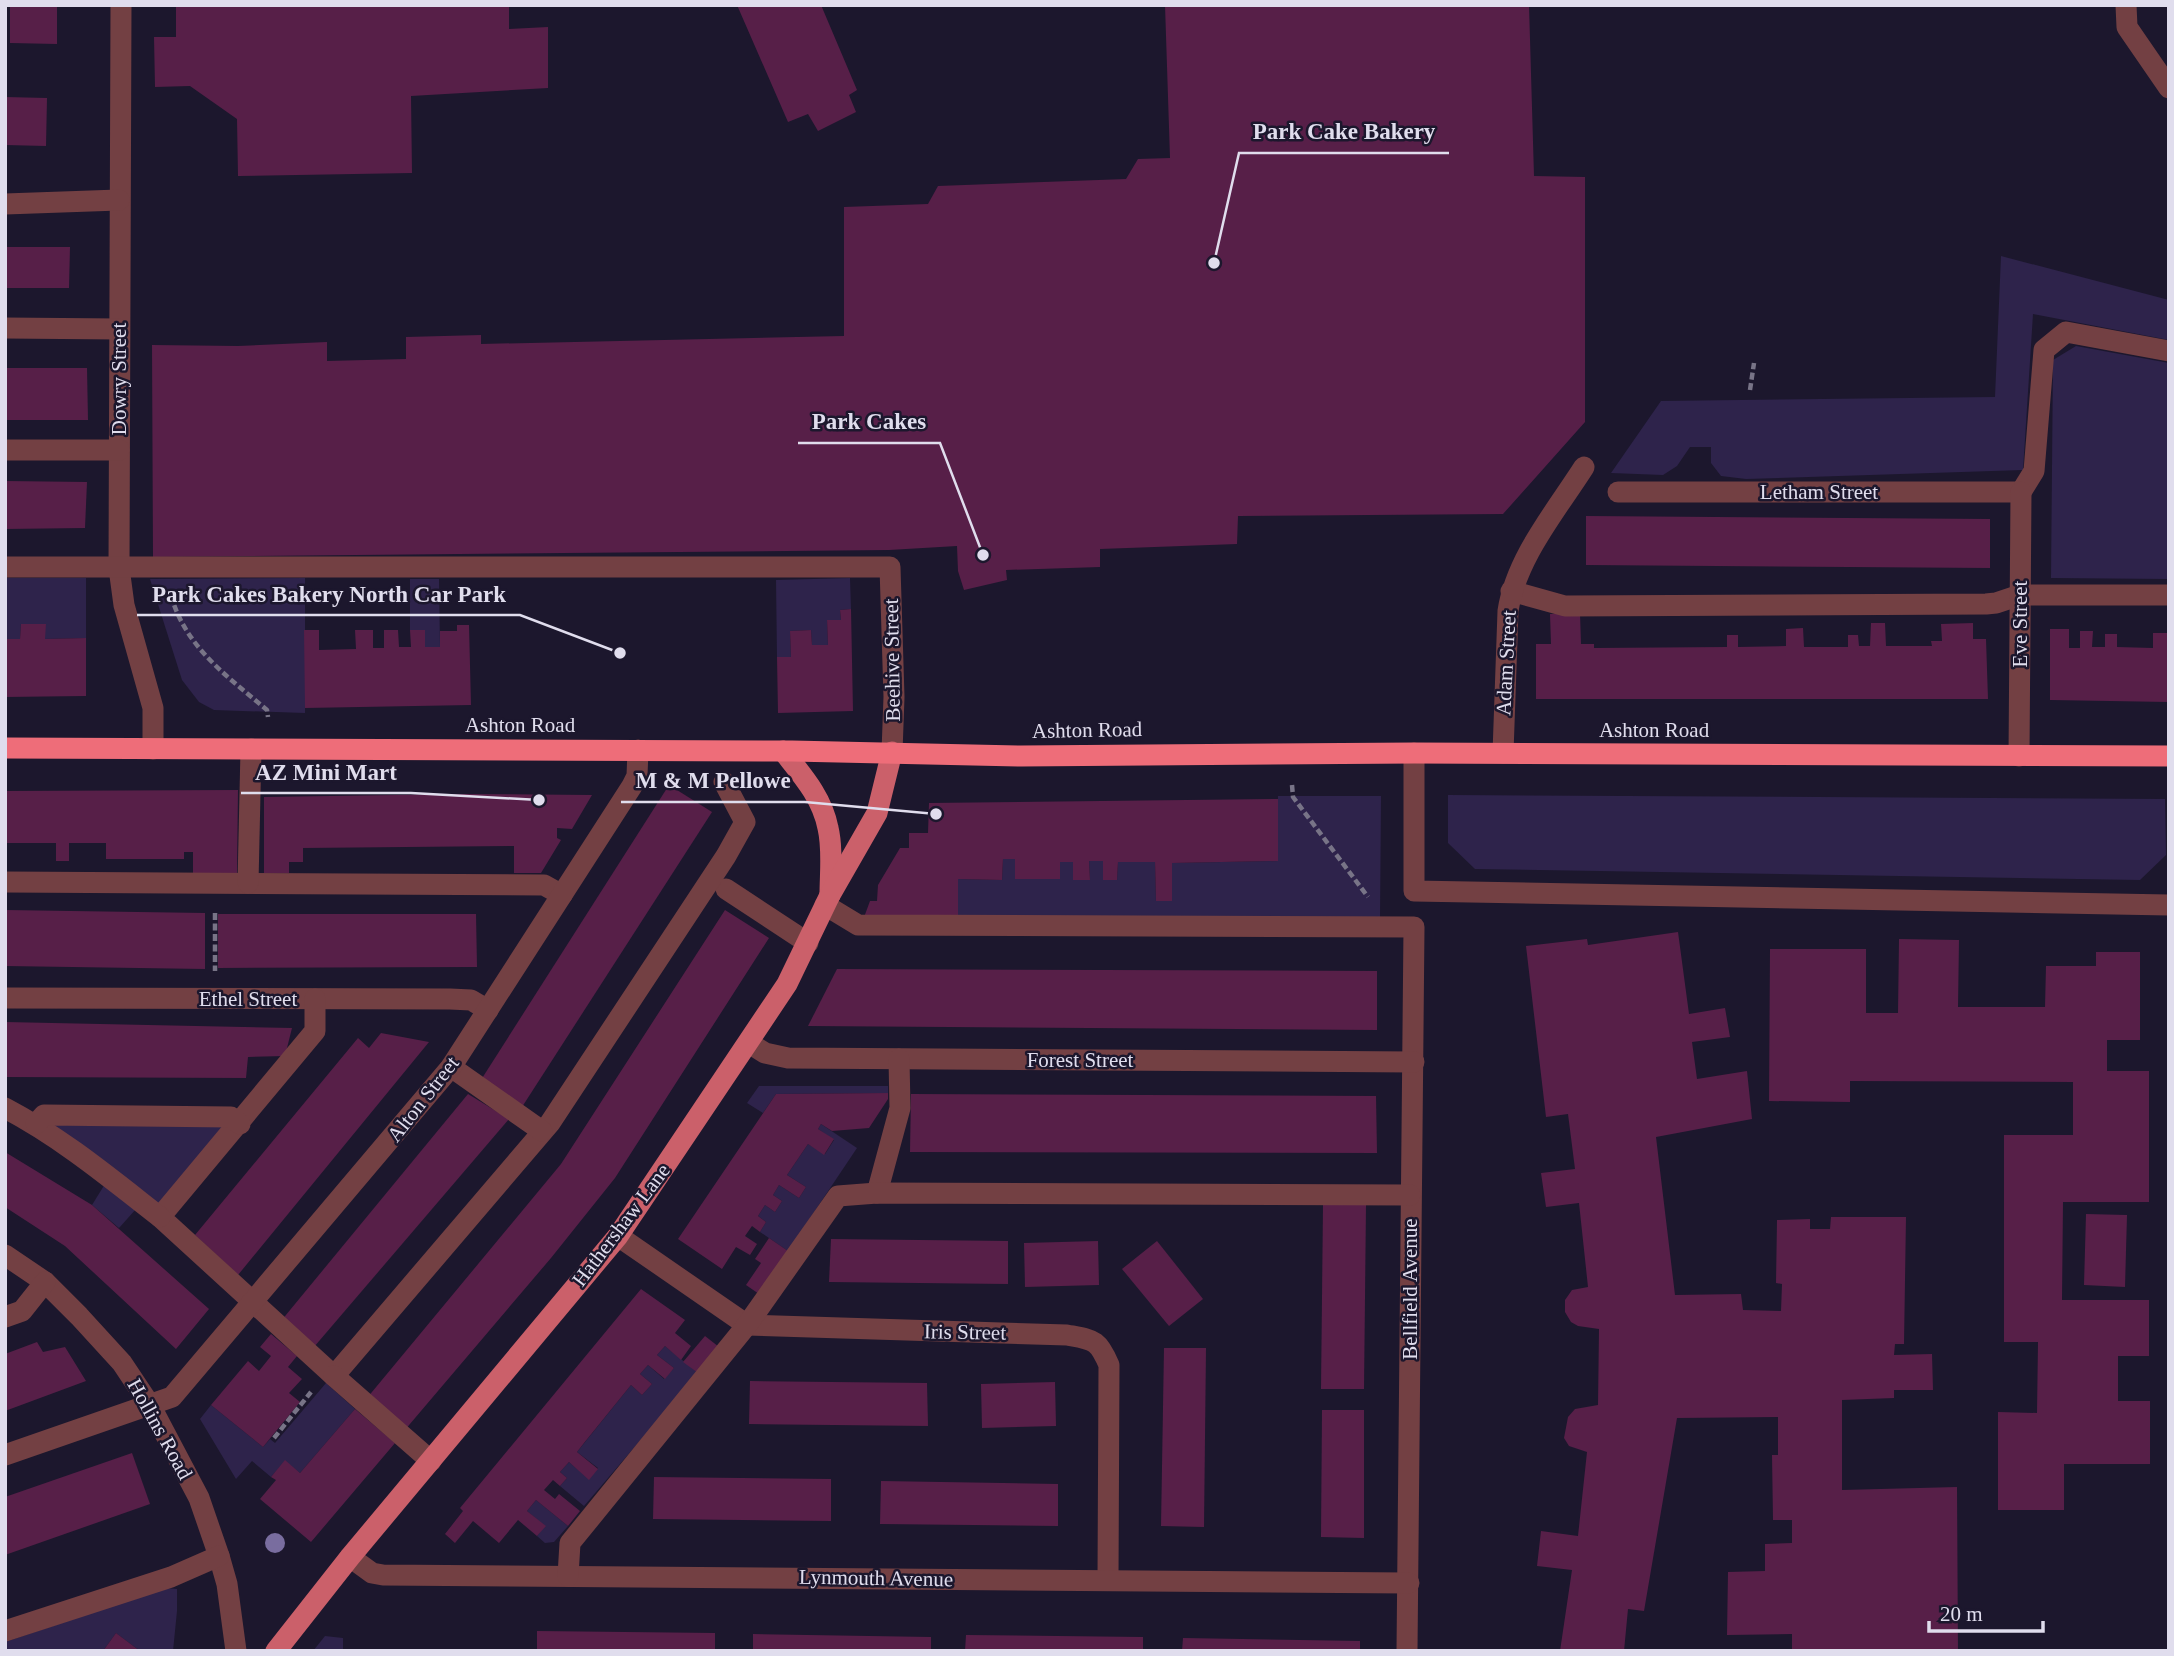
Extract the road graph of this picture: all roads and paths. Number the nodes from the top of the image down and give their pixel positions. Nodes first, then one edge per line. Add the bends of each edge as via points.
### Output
1 (121, 5) edge
2 (2126, 5) edge
3 (2169, 88) edge
4 (119, 200) junction
5 (5, 204) edge
6 (5, 328) edge
7 (119, 329) junction
8 (2169, 351) edge
9 (1754, 363) dead end
10 (1750, 390) dead end
11 (5, 450) edge
12 (119, 450) junction
13 (1584, 467) dead end
14 (1618, 492) dead end
15 (2021, 492) junction
16 (5, 567) edge
17 (163, 567) junction
18 (119, 568) junction
19 (1511, 591) junction
20 (2020, 595) junction
21 (2169, 595) edge
22 (268, 716) dead end
23 (5, 748) edge
24 (153, 749) junction
25 (251, 749) junction
26 (638, 750) junction
27 (783, 751) junction
28 (892, 752) junction
29 (1414, 753) junction
30 (1503, 753) junction
31 (2019, 756) junction
32 (2169, 756) edge
33 (724, 782) dead end
34 (1292, 785) dead end
35 (5, 883) edge
36 (215, 883) junction
37 (247, 883) junction
38 (726, 889) dead end
39 (562, 895) junction
40 (827, 900) junction
41 (1371, 901) dead end
42 (2169, 905) edge
43 (808, 943) junction
44 (5, 998) edge
45 (215, 999) junction
46 (315, 999) junction
47 (488, 1010) junction
48 (749, 1043) junction
49 (900, 1059) junction
50 (1414, 1062) junction
51 (451, 1067) junction
52 (5, 1108) edge
53 (36, 1124) junction
54 (240, 1124) junction
55 (542, 1131) junction
56 (877, 1193) junction
57 (1410, 1195) junction
58 (160, 1217) junction
59 (618, 1236) junction
60 (5, 1255) edge
61 (45, 1282) junction
62 (252, 1303) junction
63 (5, 1317) edge
64 (747, 1325) junction
65 (331, 1373) junction
66 (150, 1405) junction
67 (274, 1438) dead end
68 (5, 1455) edge
69 (431, 1461) junction
70 (219, 1556) junction
71 (349, 1557) junction
72 (568, 1576) junction
73 (1108, 1580) junction
74 (1409, 1583) junction
75 (5, 1631) edge
76 (236, 1651) edge
77 (276, 1651) edge
78 (1407, 1651) edge

1 - 4 street, Dowry Street
2 - 3 street via 2127,27
4 - 5 street
4 - 7 street, Dowry Street
6 - 7 street
7 - 12 street, Dowry Street
8 - 15 street via 2066,332 2043,350 2034,471
9 - 10 path
11 - 12 street
12 - 18 street, Dowry Street
13 - 19 street, Adam Street via 1527,555
14 - 15 street, Letham Street
15 - 20 street, Eve Street
16 - 18 street
17 - 18 street
17 - 22 path via 188,635 205,657 267,709
17 - 28 street, Beehive Street via 890,567
18 - 24 street, Dowry Street via 124,605 153,708
19 - 20 street via 1565,606 1986,604
19 - 30 street, Adam Street
20 - 21 street
20 - 31 street, Eve Street
23 - 24 highway, Ashton Road
24 - 25 highway, Ashton Road
25 - 26 highway, Ashton Road
25 - 37 street
26 - 27 highway, Ashton Road
26 - 39 street, Alton Street via 632,786
27 - 28 highway, Ashton Road
27 - 40 main road via 823,809 829,831
28 - 29 highway, Ashton Road via 1021,756
28 - 40 main road, Hathershaw Lane via 877,813
29 - 30 highway, Ashton Road
29 - 42 street via 1414,891
30 - 31 highway, Ashton Road
31 - 32 highway, Ashton Road
33 - 55 street via 745,822
34 - 41 path via 1293,797
35 - 36 street
36 - 37 street
36 - 45 path
37 - 39 street via 544,885
38 - 43 street
39 - 47 street, Alton Street
40 - 43 main road, Hathershaw Lane
40 - 50 street, Bellfield Avenue via 858,925 1414,927
43 - 48 main road, Hathershaw Lane
44 - 45 street, Ethel Street
45 - 46 street, Ethel Street
46 - 47 street, Ethel Street via 471,1000
46 - 54 street via 315,1031
47 - 51 street, Alton Street
48 - 49 street, Forest Street via 765,1053 788,1058
48 - 59 main road, Hathershaw Lane
49 - 50 street, Forest Street
49 - 56 street via 900,1108
50 - 57 street, Bellfield Avenue
51 - 55 street
51 - 62 street, Alton Street
52 - 53 street
53 - 54 street via 44,1115 231,1116
53 - 58 street
54 - 58 street
55 - 65 street
56 - 57 street
56 - 64 street via 838,1196
57 - 74 street, Bellfield Avenue
58 - 62 street
59 - 64 street, Iris Street
59 - 69 main road, Hathershaw Lane
60 - 61 street, Hollins Road
61 - 63 street via 22,1311
61 - 66 street, Hollins Road via 122,1363
62 - 65 street
62 - 66 street, Alton Street via 172,1397
64 - 72 street via 570,1543
64 - 73 street, Iris Street via 1067,1335 1100,1346 1109,1365
65 - 67 path
65 - 69 street
66 - 68 street, Alton Street
66 - 70 street, Hollins Road via 199,1498
69 - 71 main road, Hathershaw Lane
70 - 75 street via 170,1577
70 - 76 street, Hollins Road
71 - 72 street, Lynmouth Avenue via 383,1575
71 - 77 main road, Hathershaw Lane
72 - 73 street, Lynmouth Avenue
73 - 74 street, Lynmouth Avenue
74 - 78 street, Bellfield Avenue

